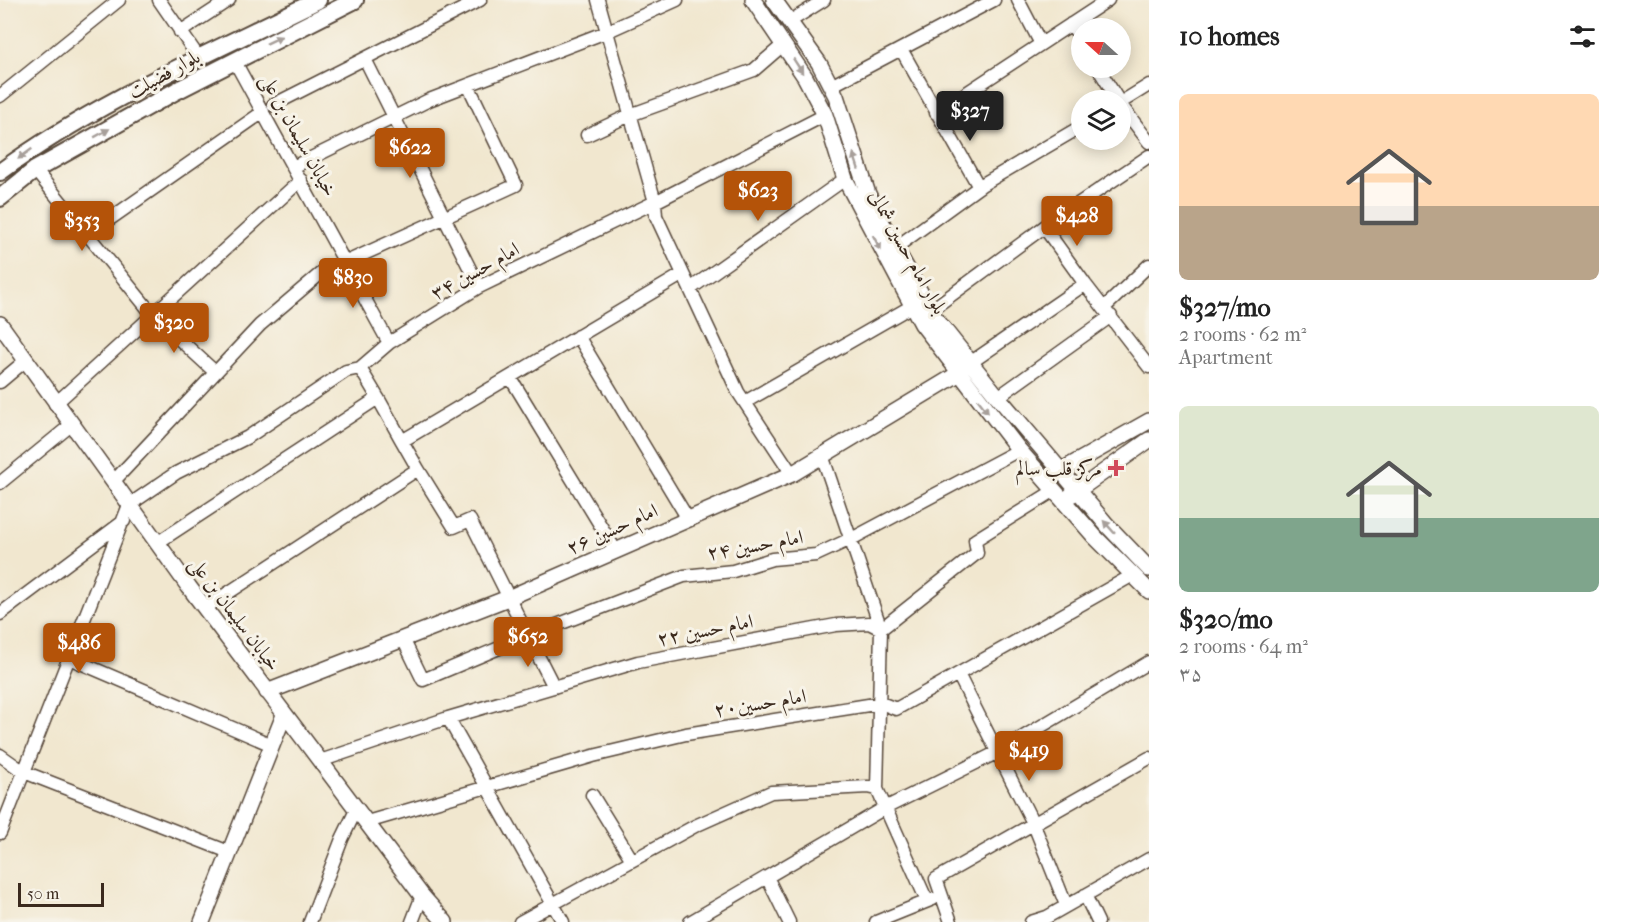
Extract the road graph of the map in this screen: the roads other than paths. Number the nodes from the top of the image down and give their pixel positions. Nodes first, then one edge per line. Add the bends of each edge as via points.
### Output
1 (118, 0) edge
2 (159, 0) edge
3 (230, 0) edge
4 (318, 0) edge
5 (355, 0) edge
6 (480, 0) edge
7 (598, 0) edge
8 (677, 0) edge
9 (753, 0) edge
10 (774, 0) edge
11 (824, 0) edge
12 (994, 0) edge
13 (1018, 0) edge
14 (1108, 0) edge
15 (1080, 18) edge
16 (789, 22) junction
17 (1071, 24) edge
18 (180, 32) junction
19 (606, 32) junction
20 (1041, 44) junction
21 (784, 45) junction
22 (901, 49) junction
23 (199, 58) junction
24 (365, 59) junction
25 (234, 60) junction
26 (468, 85) junction
27 (1149, 85) edge
28 (831, 86) junction
29 (0, 96) edge
30 (1131, 96) edge
31 (268, 108) junction
32 (936, 113) junction
33 (630, 115) junction
34 (825, 115) junction
35 (396, 117) junction
36 (1131, 117) edge
37 (62, 132) junction
38 (1071, 133) edge
39 (587, 135) dead end
40 (1149, 142) edge
41 (72, 149) junction
42 (1149, 156) edge
43 (293, 167) junction
44 (35, 170) junction
45 (0, 172) edge
46 (301, 180) junction
47 (844, 180) junction
48 (979, 187) junction
49 (0, 198) edge
50 (655, 202) junction
51 (445, 216) junction
52 (1044, 227) junction
53 (87, 235) junction
54 (895, 248) junction
55 (344, 261) junction
56 (1149, 264) edge
57 (683, 274) junction
58 (1085, 284) junction
59 (479, 287) junction
60 (690, 289) junction
61 (912, 306) junction
62 (931, 310) junction
63 (1108, 312) junction
64 (153, 315) junction
65 (0, 324) edge
66 (578, 336) junction
67 (389, 343) junction
68 (26, 361) junction
69 (970, 363) junction
70 (1149, 367) edge
71 (360, 368) junction
72 (216, 372) junction
73 (958, 374) junction
74 (510, 376) junction
75 (0, 382) edge
76 (998, 397) junction
77 (378, 398) junction
78 (745, 402) junction
79 (56, 404) junction
80 (1149, 421) edge
81 (71, 425) junction
82 (1149, 440) edge
83 (402, 441) junction
84 (1018, 450) junction
85 (822, 455) junction
86 (418, 469) junction
87 (1061, 470) junction
88 (792, 474) junction
89 (113, 482) junction
90 (0, 483) edge
91 (1055, 490) junction
92 (1078, 490) junction
93 (129, 505) junction
94 (688, 519) junction
95 (124, 521) junction
96 (851, 538) junction
97 (157, 543) junction
98 (616, 551) junction
99 (1143, 566) edge
100 (1149, 591) edge
101 (508, 598) junction
102 (205, 608) junction
103 (0, 614) edge
104 (881, 629) junction
105 (528, 636) junction
106 (403, 639) junction
107 (69, 658) junction
108 (1149, 663) edge
109 (958, 674) junction
110 (554, 687) junction
111 (267, 692) junction
112 (881, 703) junction
113 (284, 715) junction
114 (448, 718) junction
115 (272, 745) junction
116 (998, 752) junction
117 (0, 755) edge
118 (1149, 758) edge
119 (320, 760) junction
120 (24, 772) junction
121 (487, 788) junction
122 (877, 789) junction
123 (592, 795) dead end
124 (357, 808) junction
125 (884, 809) junction
126 (368, 822) junction
127 (1034, 825) junction
128 (0, 833) edge
129 (229, 852) junction
130 (1149, 859) edge
131 (632, 860) junction
132 (767, 877) junction
133 (942, 895) junction
134 (1085, 895) junction
135 (422, 896) junction
136 (927, 901) junction
137 (552, 905) junction
138 (1066, 905) junction
139 (202, 922) edge
140 (310, 922) edge
141 (412, 922) edge
142 (445, 922) edge
143 (520, 922) edge
144 (563, 922) edge
145 (690, 922) edge
146 (789, 922) edge
147 (876, 922) edge
148 (951, 922) edge
149 (1031, 922) edge
150 (1098, 922) edge

1 - 29 street
2 - 18 street
3 - 18 street
4 - 23 main road, بلوار فضیلت
25 -> 5 main road, بلوار فضیلت
6 - 24 street
7 - 19 street
8 - 19 street
9 - 21 street, بلوار امام حسین شمالی
10 - 16 street, بلوار امام حسین شمالی
11 - 16 street
12 - 22 street
13 - 20 street
14 - 15 street
16 - 28 street, بلوار امام حسین شمالی
17 - 20 street
18 - 23 street
19 - 26 street
19 - 33 street
20 - 32 street
21 - 33 street via 754,70
21 -> 34 street, بلوار امام حسین شمالی
22 - 28 street
22 - 32 street
23 - 37 main road, بلوار فضیلت
24 - 31 street
24 - 35 street
25 - 31 street, خیابان سلیمان بن علی
41 -> 25 main road, بلوار فضیلت
26 - 35 street
26 - 51 street via 516,185
27 - 30 street
54 -> 28 street, بلوار امام حسین شمالی via 868,194
31 - 43 street, خیابان سلیمان بن علی
31 - 53 street
32 - 48 street
33 - 39 street
33 - 50 street
34 - 47 street, بلوار امام حسین شمالی
34 - 50 street, امام حسین ۳۴
35 - 43 street
35 - 51 street
36 - 40 street
37 - 41 main road
37 -> 45 main road, بلوار فضیلت
38 - 48 street
41 - 44 main road, بلوار فضیلت
42 - 52 street
43 - 46 street, خیابان سلیمان بن علی
44 - 49 main road, بلوار فضیلت
44 - 53 street
46 - 55 street, خیابان سلیمان بن علی
46 - 64 street
47 - 60 street
47 -> 61 street, بلوار امام حسین شمالی
48 - 54 street
50 - 57 street via 656,216
50 - 59 street, امام حسین ۳۴
51 - 55 street
51 - 59 street
52 - 58 street
52 - 62 street
53 - 64 street
54 - 62 street, بلوار امام حسین شمالی
55 - 67 street, خیابان سلیمان بن علی
55 - 72 street via 320,274 260,325
56 - 63 street
57 - 60 street
57 - 66 street
58 - 63 street
58 - 69 street
59 - 67 street, امام حسین ۳۴
60 - 78 street
61 - 73 street, بلوار امام حسین شمالی
61 - 78 street
62 - 69 street, بلوار امام حسین شمالی
63 - 70 street
63 - 76 street
64 - 72 street
64 - 79 street
65 - 68 street, خیابان سلیمان بن علی
66 - 74 street
66 - 94 street
67 - 71 street, امام حسین ۳۴
68 - 75 street
68 - 79 street, خیابان سلیمان بن علی
69 - 76 street, بلوار امام حسین شمالی
71 - 77 street
71 - 93 street, امام حسین ۳۴ via 346,371 248,437 176,473
72 - 89 street
73 -> 84 street, بلوار امام حسین شمالی
73 - 85 street, امام حسین ۲۶
74 - 83 street
74 - 98 street
76 - 87 street, بلوار امام حسین شمالی
77 - 83 street
77 - 97 street
78 - 88 street
79 - 81 street, خیابان سلیمان بن علی
80 - 87 street
81 - 89 street, خیابان سلیمان بن علی
81 - 90 street
82 - 92 street
83 - 86 street
84 - 91 street, بلوار امام حسین شمالی
84 - 96 street, امام حسین ۲۴
85 - 88 street, امام حسین ۲۶
85 - 96 street
86 - 101 street via 454,527 470,520
86 - 102 street
87 - 91 street
87 - 92 street, بلوار امام حسین شمالی
88 - 94 street, امام حسین ۲۶
89 - 93 street, خیابان سلیمان بن علی
91 - 92 street
91 - 99 street, بلوار امام حسین شمالی
91 - 104 street via 975,540 977,553
99 -> 92 street, بلوار امام حسین شمالی
93 - 95 street
93 - 97 street, خیابان سلیمان بن علی
94 - 98 street, امام حسین ۲۶
95 - 103 street
95 - 107 street
96 - 104 street
96 - 105 street, امام حسین ۲۴ via 816,555 684,576
97 - 102 street, خیابان سلیمان بن علی
98 - 101 street, امام حسین ۲۶
99 - 100 street
99 - 109 street, امام حسین۲۰
101 - 105 street
101 - 106 street, امام حسین ۲۶
102 - 111 street, خیابان سلیمان بن علی
104 - 110 street, امام حسین ۲۲ via 869,623 836,625 638,662
104 - 112 street
105 - 106 street, امام حسین ۲۴ via 423,680
105 - 110 street
106 - 111 street, امام حسین ۲۶
107 - 115 street
107 - 120 street
108 - 116 street
109 - 112 street, امام حسین۲۰ via 896,709
109 - 116 street
110 - 114 street, امام حسین ۲۲
111 - 113 street, خیابان سلیمان بن علی
112 - 121 street, امام حسین۲۰ via 686,734 593,756
112 - 122 street
113 - 115 street
113 - 119 street, خیابان سلیمان بن علی
114 - 119 street, امام حسین ۲۲
114 - 121 street
115 - 129 street
116 - 125 street
116 - 127 street
117 - 120 street
118 - 127 street
119 - 124 street, خیابان سلیمان بن علی
120 - 128 street
120 - 129 street
121 - 126 street, امام حسین۲۰
121 - 137 street
122 - 125 street
122 - 131 street via 771,792
123 - 131 street
124 - 126 street, خیابان سلیمان بن علی
124 - 140 street
125 - 132 street
125 - 136 street
126 - 135 street, خیابان سلیمان بن علی
127 - 133 street via 936,879
127 - 138 street
129 - 139 street
130 - 134 street
131 - 137 street
132 - 145 street
132 - 146 street
133 - 136 street
133 - 148 street
134 - 138 street
134 - 150 street
135 - 141 street
135 - 142 street, خیابان سلیمان بن علی
136 - 147 street
137 - 143 street
137 - 144 street
138 - 149 street

